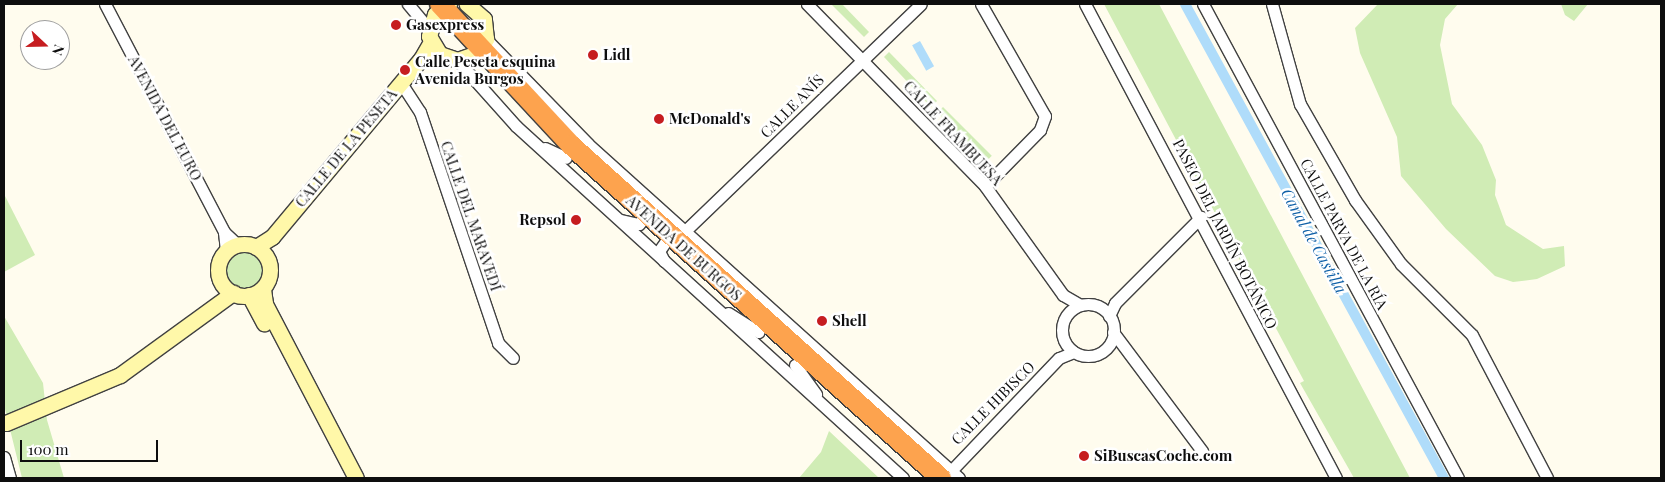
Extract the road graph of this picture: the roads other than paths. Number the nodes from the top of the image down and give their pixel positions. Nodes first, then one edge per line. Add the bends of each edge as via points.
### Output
1 (105, 4) edge
2 (408, 4) edge
3 (807, 4) edge
4 (921, 4) edge
5 (981, 4) edge
6 (1085, 4) edge
7 (1203, 4) edge
8 (1272, 4) edge
9 (473, 5) edge
10 (436, 20) edge
11 (474, 51) junction
12 (860, 59) junction
13 (401, 83) junction
14 (558, 113) junction
15 (533, 141) junction
16 (576, 158) junction
17 (985, 186) junction
18 (645, 195) junction
19 (1201, 217) junction
20 (618, 218) junction
21 (644, 220) junction
22 (671, 244) junction
23 (232, 248) junction
24 (261, 250) junction
25 (229, 290) junction
26 (256, 292) junction
27 (1063, 295) junction
28 (705, 300) junction
29 (1080, 305) junction
30 (1106, 312) junction
31 (1066, 316) junction
32 (759, 332) junction
33 (1113, 332) junction
34 (1064, 340) junction
35 (1074, 352) junction
36 (513, 358) dead end
37 (1059, 358) junction
38 (795, 365) junction
39 (838, 369) junction
40 (865, 412) junction
41 (830, 413) junction
42 (7, 420) edge
43 (1202, 451) dead end
44 (4, 458) edge
45 (949, 476) edge
46 (10, 478) edge
47 (344, 478) edge
48 (356, 478) edge
49 (903, 478) edge
50 (921, 478) edge
51 (1336, 478) edge
52 (1458, 478) edge
53 (1547, 478) edge

1 - 23 street, AVENIDA DEL EURO
2 - 10 street, AVENIDA DE BURGOS
3 - 12 street, CALLE FRAMBUESA
4 - 12 street, CALLE ANÍS
5 - 17 street via 1045,116 1040,130
6 - 19 street, PASEO DEL JARDÍN BOTÁNICO
7 - 52 street, CALLE PARVA DE LA RÍA
8 - 53 street via 1300,104 1355,200 1401,264 1472,335
9 - 11 main road via 484,19
10 - 11 highway, AVENIDA DE BURGOS
10 - 11 main road
10 - 13 main road, CALLE DE LA PESETA via 422,59
11 - 14 street, AVENIDA DE BURGOS
11 - 15 street, AVENIDA DE BURGOS
11 - 16 highway, AVENIDA DE BURGOS
12 - 17 street, CALLE FRAMBUESA
12 - 22 street, CALLE ANÍS
13 - 24 main road, CALLE DE LA PESETA
13 - 36 street, CALLE DEL MARAVEDÍ via 420,112 498,343
14 - 16 street
14 - 18 street, AVENIDA DE BURGOS
15 - 16 street
15 - 20 street, AVENIDA DE BURGOS
16 - 21 highway, AVENIDA DE BURGOS
17 - 27 street, CALLE FRAMBUESA
18 - 21 street
18 - 22 street, AVENIDA DE BURGOS
19 - 30 street
19 - 51 street, PASEO DEL JARDÍN BOTÁNICO
20 - 21 street
20 - 22 street, AVENIDA DE BURGOS
21 - 22 highway, AVENIDA DE BURGOS
22 - 28 street, AVENIDA DE BURGOS
22 - 32 highway, AVENIDA DE BURGOS
22 - 39 street, AVENIDA DE BURGOS via 697,242
22 - 40 highway, AVENIDA DE BURGOS
23 - 24 main road
23 - 25 main road via 219,267
24 - 26 main road via 270,270
25 - 26 main road
25 - 42 main road via 162,348 120,375 77,397
26 - 47 main road
26 - 48 main road
27 - 29 street, CALLE FRAMBUESA
27 - 31 street, CALLE FRAMBUESA
28 - 32 street
28 - 41 street, AVENIDA DE BURGOS
29 - 30 street
29 - 31 street
30 - 33 street
31 - 34 street
32 - 38 highway, AVENIDA DE BURGOS
33 - 35 street via 1100,352
33 - 43 street
34 - 35 street
34 - 37 street, CALLE HIBISCO
35 - 37 street, CALLE HIBISCO
37 - 45 street, CALLE HIBISCO
38 - 41 street
38 - 50 highway, AVENIDA DE BURGOS
39 - 40 street
39 - 45 street, AVENIDA DE BURGOS
40 - 45 highway, AVENIDA DE BURGOS
41 - 49 street, AVENIDA DE BURGOS
44 - 46 street

